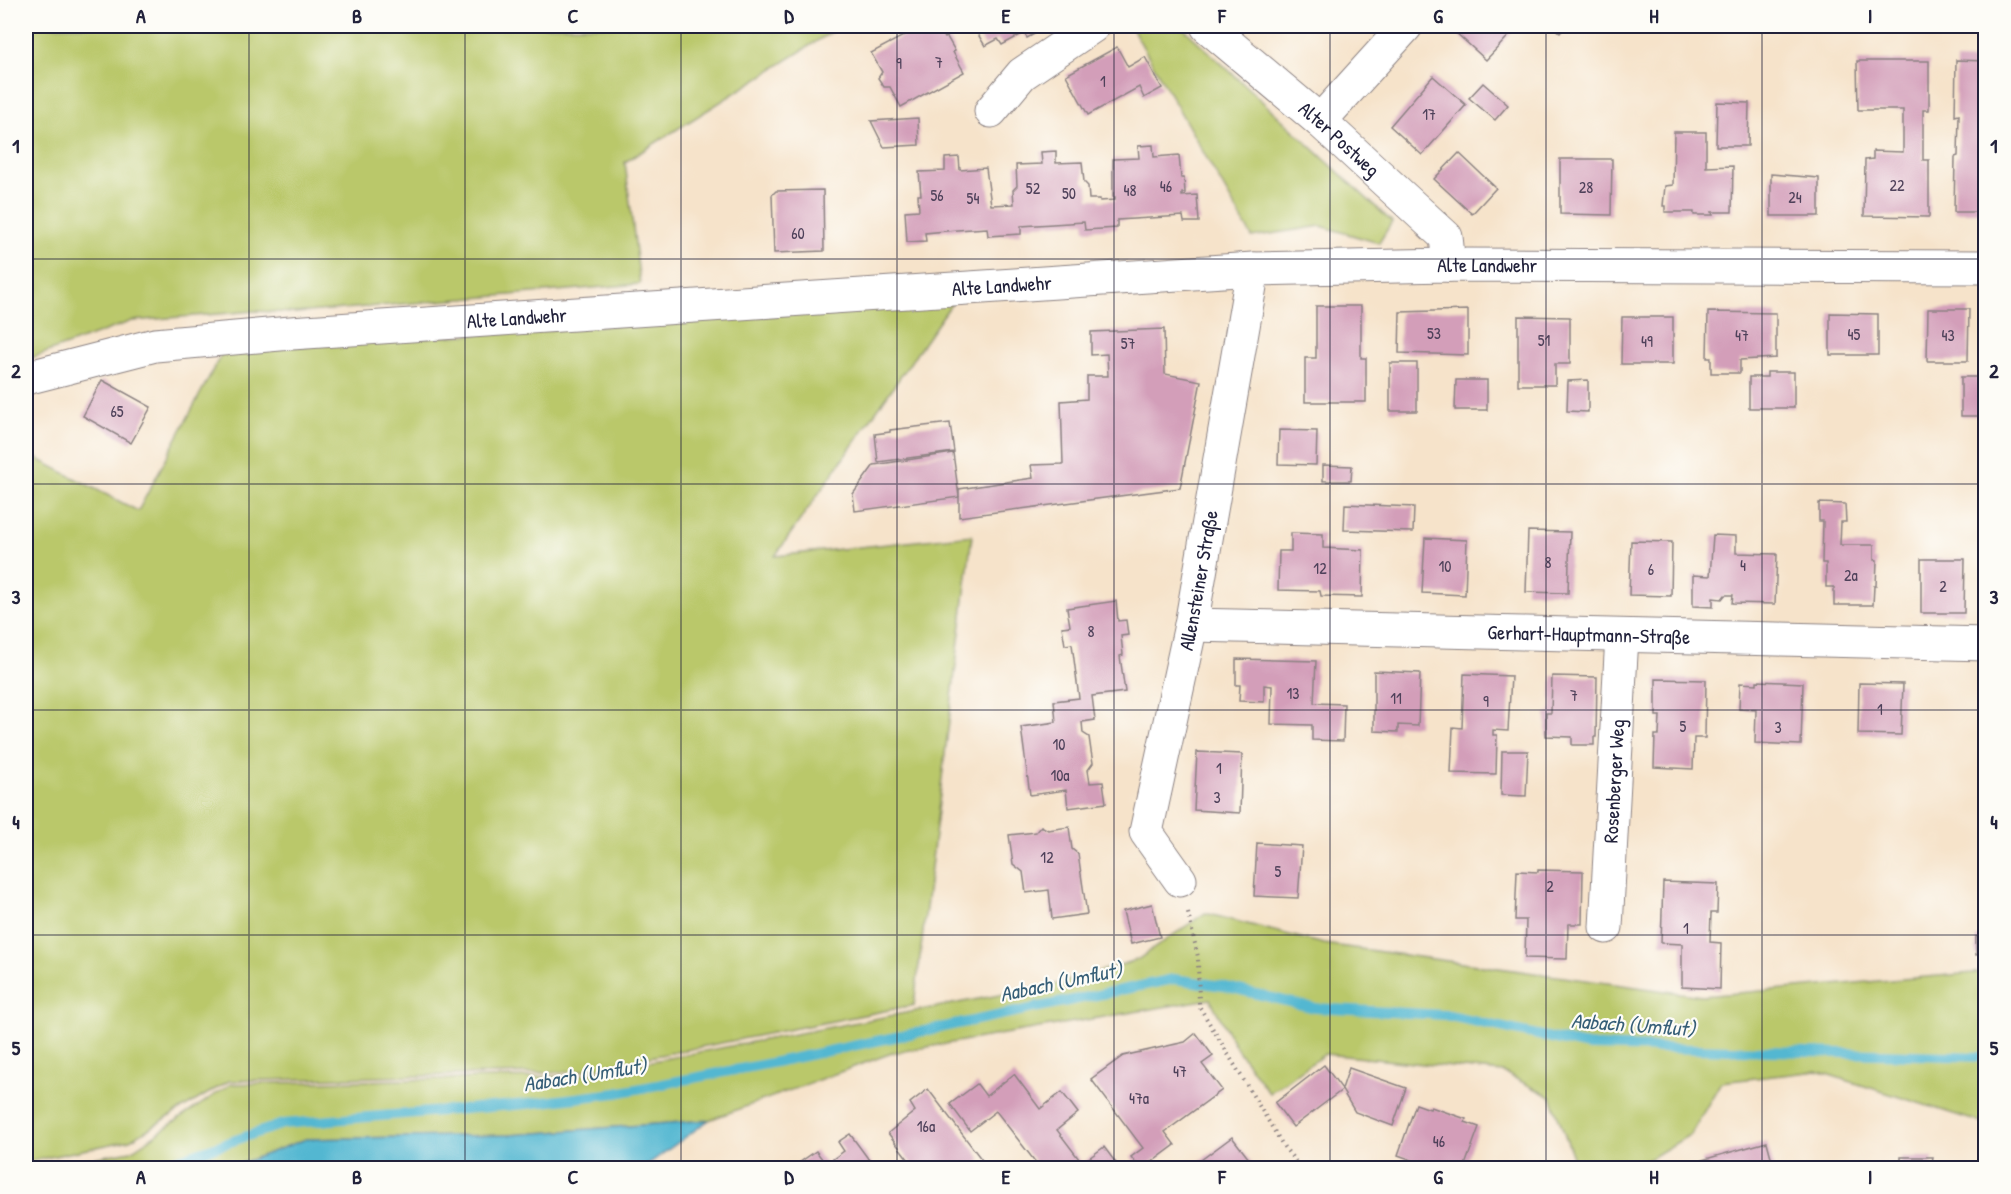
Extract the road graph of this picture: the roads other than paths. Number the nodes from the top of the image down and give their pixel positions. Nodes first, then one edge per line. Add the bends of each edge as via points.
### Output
1 (1093, 26) edge
2 (1207, 26) edge
3 (1406, 26) edge
4 (991, 111) dead end
5 (1320, 121) junction
6 (1449, 265) junction
7 (1986, 267) edge
8 (1253, 269) junction
9 (26, 378) edge
10 (1191, 626) junction
11 (1622, 636) junction
12 (1986, 644) edge
13 (1180, 880) road end
14 (1606, 927) dead end

1 - 4 street via 1022,74
2 - 5 street, Alter Postweg
3 - 5 street
5 - 6 street, Alter Postweg via 1446,237
6 - 7 street, Alte Landwehr
6 - 8 street, Alte Landwehr
8 - 9 street, Alte Landwehr via 245,337 155,345
8 - 10 street, Allensteiner Straße
10 - 11 street, Gerhart-Hauptmann-Straße
10 - 13 street, Allensteiner Straße via 1146,832
11 - 12 street, Gerhart-Hauptmann-Straße
11 - 14 street, Rosenberger Weg

